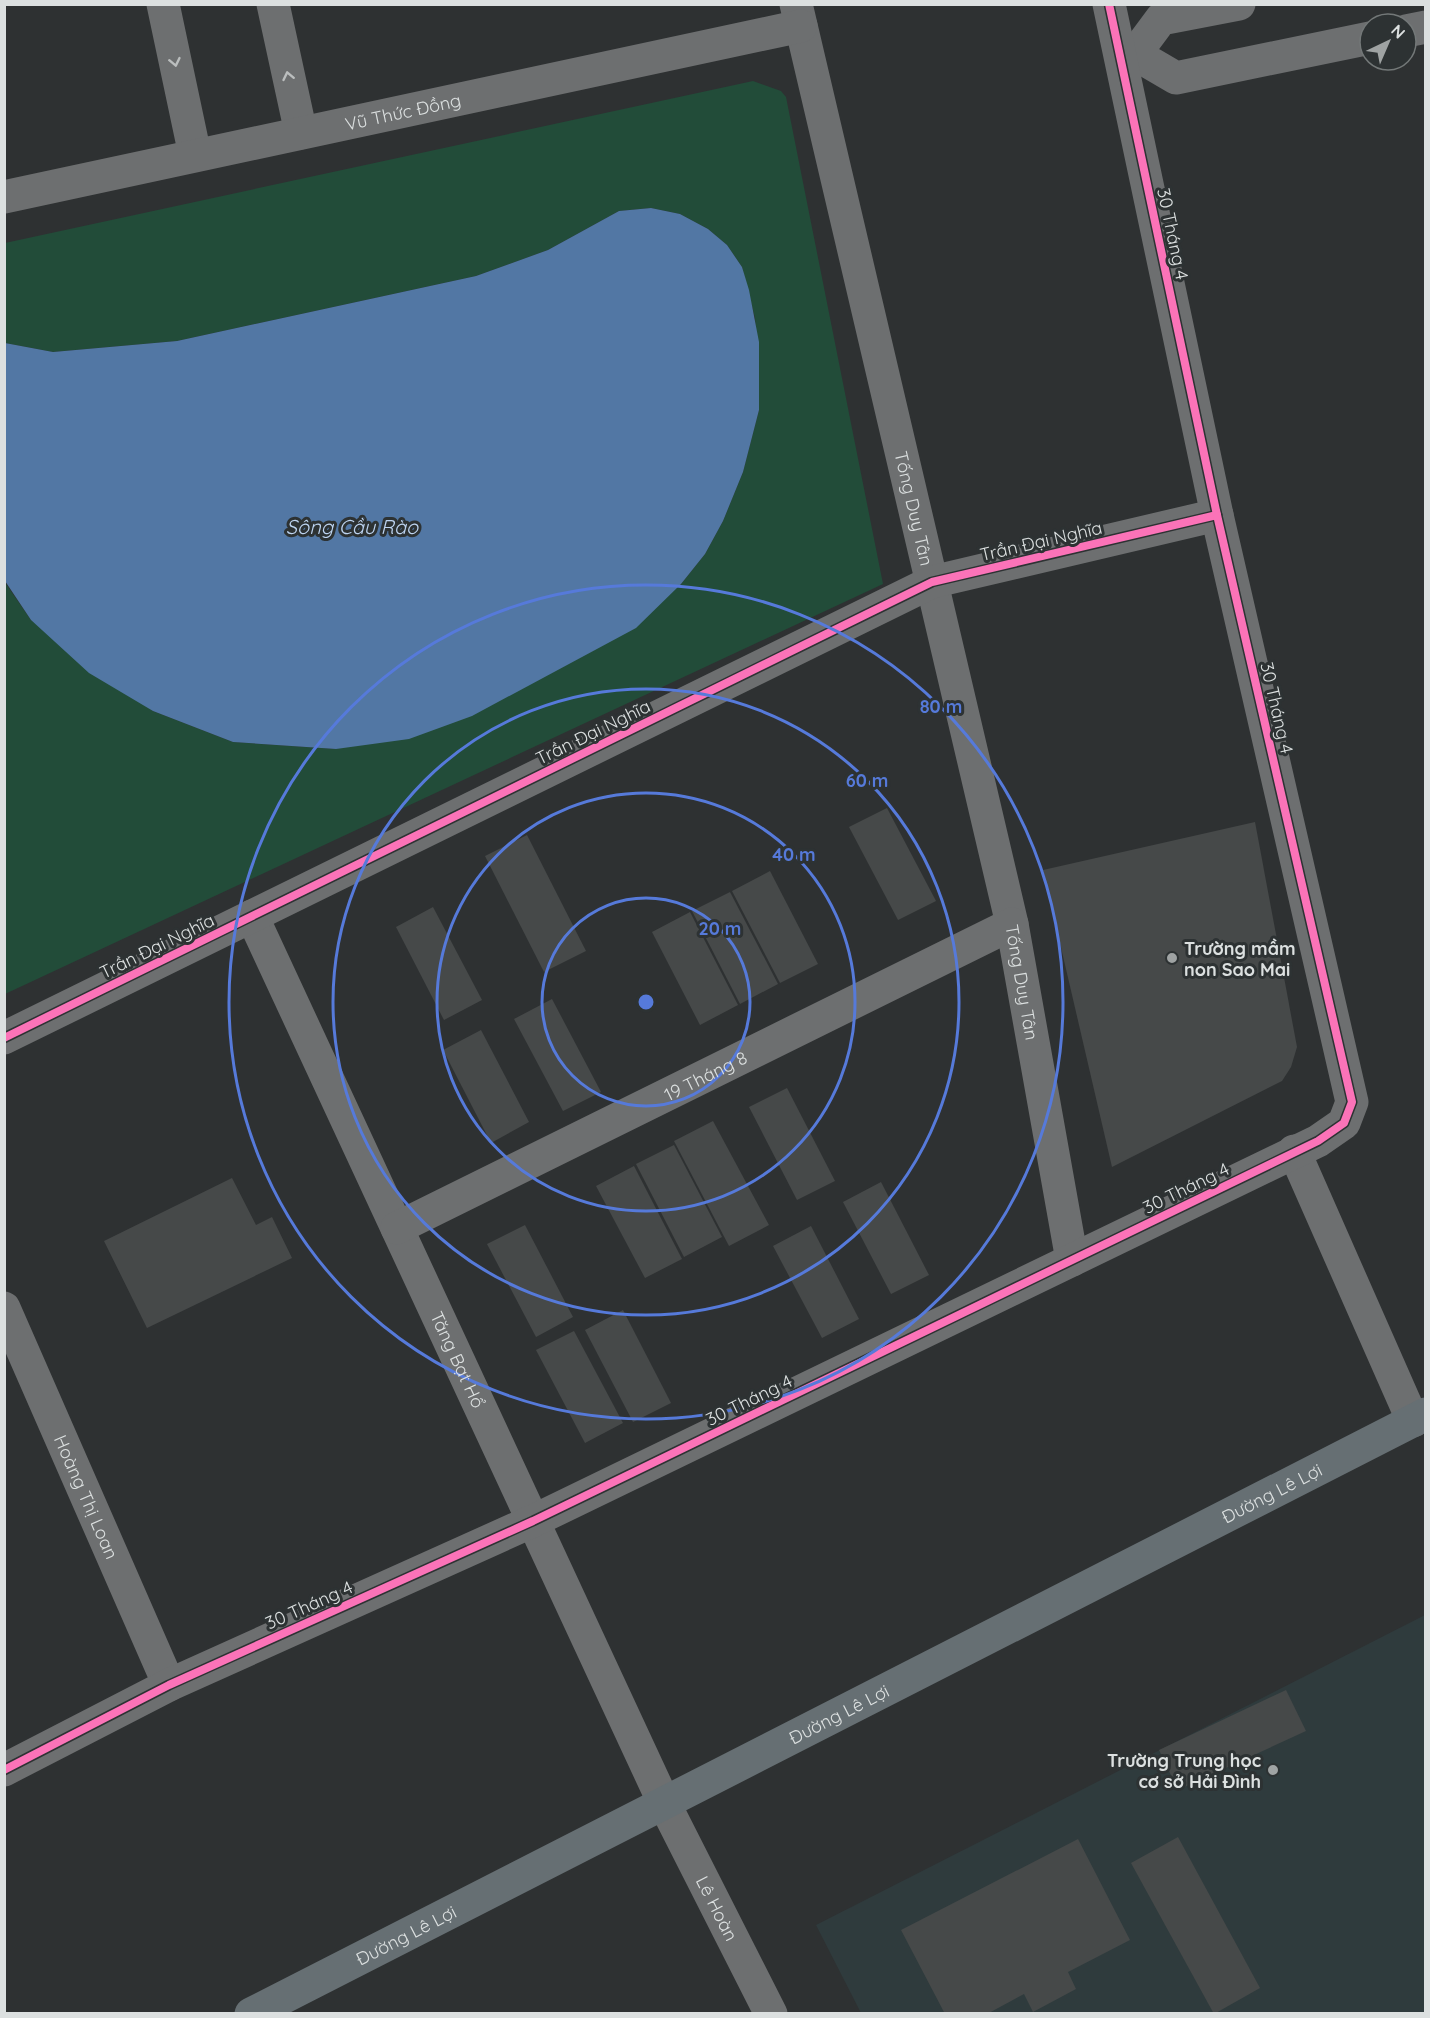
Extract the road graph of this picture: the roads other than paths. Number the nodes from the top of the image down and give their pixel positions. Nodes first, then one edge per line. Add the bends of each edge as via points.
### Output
1 (163, 4) edge
2 (273, 4) edge
3 (1109, 4) edge
4 (1239, 4) edge
5 (799, 15) edge
6 (1358, 40) edge
7 (1127, 55) junction
8 (301, 133) junction
9 (195, 155) junction
10 (4, 197) edge
11 (1217, 515) junction
12 (932, 582) junction
13 (252, 916) junction
14 (1012, 924) junction
15 (4, 1038) edge
16 (1293, 1151) junction
17 (397, 1228) junction
18 (1072, 1260) junction
19 (4, 1308) edge
20 (1419, 1417) edge
21 (533, 1521) junction
22 (169, 1685) junction
23 (4, 1770) edge
24 (664, 1803) junction
25 (251, 2013) edge
26 (771, 2013) edge

1 -> 9 street
8 -> 2 street
3 - 7 street, 30 Tháng 4
4 - 7 street via 1161,19
5 - 8 street, Vũ Thức Đồng
5 - 12 street, Tống Duy Tân
6 - 7 street via 1176,78
7 - 11 street, 30 Tháng 4
8 - 9 street, Vũ Thức Đồng
9 - 10 street, Vũ Thức Đồng
11 - 12 street, Trần Đại Nghĩa
11 - 16 street, 30 Tháng 4 via 1352,1102 1344,1123 1318,1141
12 - 13 street, Trần Đại Nghĩa
12 - 14 street, Tống Duy Tân
13 - 15 street, Trần Đại Nghĩa
13 - 17 street, Tăng Bạt Hổ
14 - 17 street, 19 Tháng 8
14 - 18 street, Tống Duy Tân
16 - 18 street, 30 Tháng 4
16 - 20 street
17 - 21 street, Tăng Bạt Hổ
18 - 21 street, 30 Tháng 4
19 - 22 street, Hoàng Thị Loan
20 - 24 main road, Đường Lê Lợi
21 - 22 street, 30 Tháng 4
21 - 24 street, Tăng Bạt Hổ
22 - 23 street, 30 Tháng 4
24 - 25 main road, Đường Lê Lợi
24 - 26 street, Lê Hoàn

